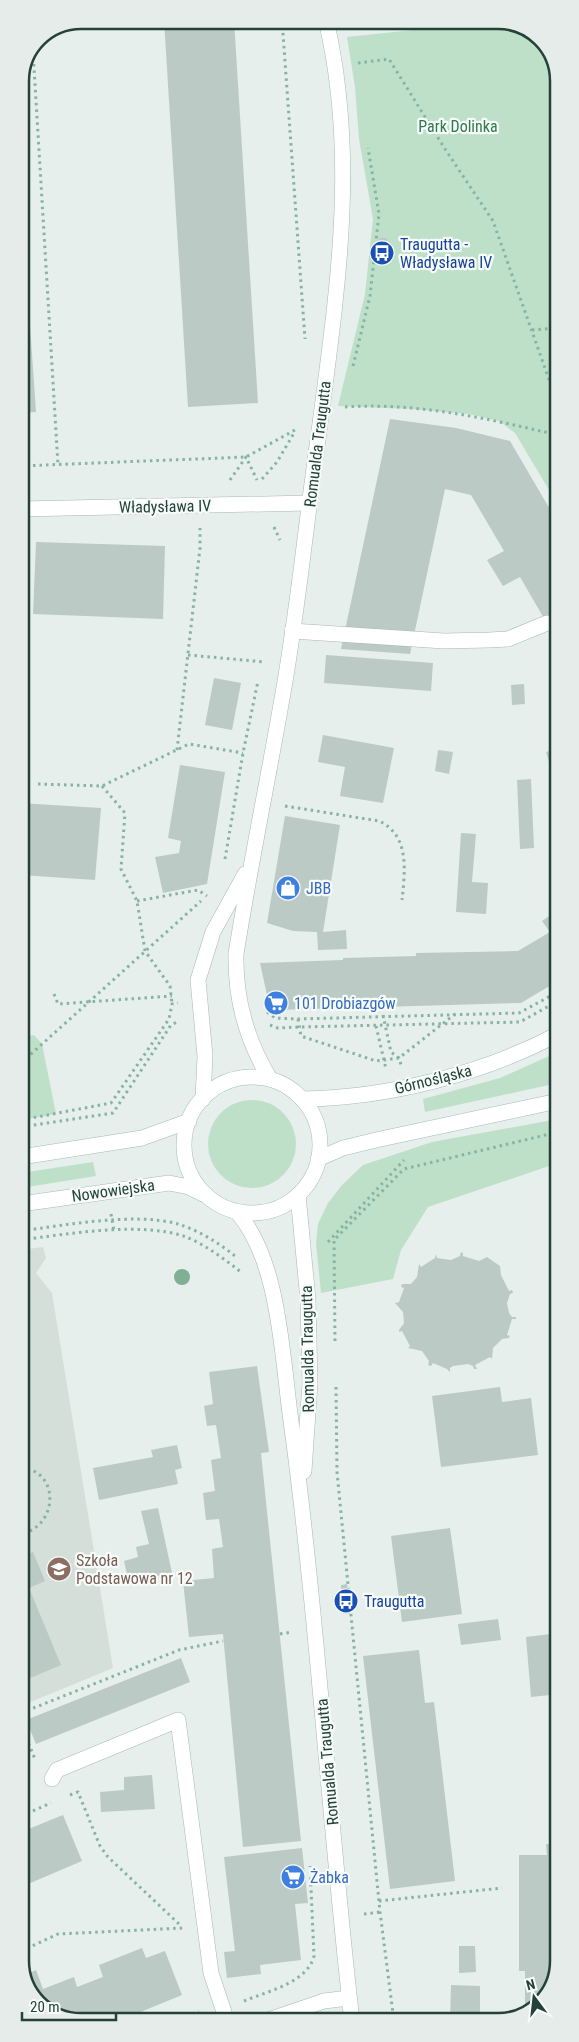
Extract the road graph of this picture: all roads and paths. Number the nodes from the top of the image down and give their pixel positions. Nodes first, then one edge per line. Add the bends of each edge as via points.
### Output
1 (283, 29) edge
2 (327, 29) edge
3 (356, 55) dead end
4 (34, 60) edge
5 (550, 329) edge
6 (532, 330) junction
7 (305, 344) dead end
8 (550, 382) edge
9 (412, 409) dead end
10 (297, 420) dead end
11 (295, 430) junction
12 (550, 432) edge
13 (246, 457) junction
14 (58, 465) junction
15 (29, 466) edge
16 (309, 502) junction
17 (260, 503) junction
18 (29, 509) edge
19 (199, 520) dead end
20 (280, 543) dead end
21 (547, 623) dead end
22 (292, 631) junction
23 (264, 654) dead end
24 (188, 655) junction
25 (262, 662) junction
26 (288, 663) junction
27 (261, 671) dead end
28 (259, 680) dead end
29 (177, 750) junction
30 (243, 753) junction
31 (38, 784) dead end
32 (102, 786) junction
33 (263, 802) junction
34 (225, 864) dead end
35 (251, 864) junction
36 (212, 891) dead end
37 (207, 896) junction
38 (402, 900) dead end
39 (137, 901) junction
40 (145, 951) junction
41 (238, 993) junction
42 (54, 994) dead end
43 (172, 996) junction
44 (550, 996) edge
45 (198, 1000) junction
46 (90, 1001) junction
47 (172, 1004) junction
48 (550, 1005) edge
49 (455, 1014) junction
50 (298, 1018) junction
51 (442, 1024) junction
52 (376, 1026) dead end
53 (550, 1038) edge
54 (29, 1055) edge
55 (270, 1079) junction
56 (203, 1099) junction
57 (302, 1099) junction
58 (550, 1103) edge
59 (29, 1118) edge
60 (189, 1121) junction
61 (550, 1134) edge
62 (29, 1157) edge
63 (318, 1159) junction
64 (203, 1194) junction
65 (298, 1195) junction
66 (29, 1203) edge
67 (237, 1212) junction
68 (29, 1239) edge
69 (244, 1275) dead end
70 (335, 1345) dead end
71 (336, 1384) dead end
72 (29, 1471) edge
73 (302, 1503) junction
74 (29, 1531) edge
75 (292, 1623) dead end
76 (293, 1632) junction
77 (280, 1634) dead end
78 (223, 1641) dead end
79 (293, 1642) dead end
80 (29, 1711) edge
81 (29, 1744) edge
82 (38, 1766) dead end
83 (52, 1779) dead end
84 (61, 1799) dead end
85 (53, 1802) dead end
86 (29, 1812) edge
87 (310, 1865) dead end
88 (502, 1888) dead end
89 (379, 1901) junction
90 (184, 1928) junction
91 (186, 1937) dead end
92 (29, 1947) edge
93 (349, 1998) junction
94 (224, 2013) edge
95 (231, 2013) edge
96 (289, 2013) edge
97 (351, 2013) edge
98 (393, 2013) edge

1 - 7 path
2 - 16 street, Romualda Traugutta via 342,122 343,209
3 - 6 path via 357,63 389,59 494,221
4 - 14 path
5 - 6 path
6 - 8 path
9 - 12 path via 469,414
10 - 11 path
11 - 13 path
11 - 13 path via 277,462 259,483
13 - 14 path
14 - 15 path
16 - 17 street, Władysława IV
16 - 22 street, Romualda Traugutta
17 - 18 street, Władysława IV
17 - 20 path via 260,518 274,528
19 - 24 path via 200,548
21 - 22 street via 508,639 489,640 444,641
22 - 26 street, Romualda Traugutta
23 - 25 path
24 - 25 path
24 - 29 path
25 - 26 path
25 - 27 path
26 - 33 street, Romualda Traugutta
28 - 30 path
29 - 30 path via 189,744
29 - 32 path
30 - 34 path
31 - 32 path
32 - 39 path via 125,813 121,869
33 - 35 street, Romualda Traugutta
33 - 38 path via 379,821 390,826 402,851 405,871
35 - 41 street, Romualda Traugutta via 236,954
35 - 45 street, Romualda Traugutta via 213,932 198,980
36 - 37 path
37 - 39 path via 198,890
37 - 40 path
39 - 40 path
40 - 43 path via 170,986
40 - 46 path
41 - 50 path via 253,991 261,1007 275,1018
41 - 55 street, Romualda Traugutta via 251,1042
42 - 46 path via 58,1004
43 - 46 path
43 - 47 path
44 - 49 path via 519,1013
45 - 47 path
45 - 56 street, Romualda Traugutta via 205,1056
46 - 54 path
47 - 59 path via 169,1020 111,1103
48 - 51 path via 520,1022
49 - 50 path
49 - 51 path
50 - 51 path via 301,1036 376,1061 399,1058
51 - 52 path
53 - 57 street, Górnośląska via 485,1066 430,1080 357,1096
55 - 56 street via 229,1082
55 - 57 street
56 - 60 street
57 - 63 street via 318,1129
58 - 63 street via 343,1148
60 - 62 street via 142,1138
60 - 64 street via 185,1150 191,1176
61 - 70 path via 404,1169 334,1240
63 - 65 street via 305,1188
64 - 66 street, Nowowiejska via 169,1183
64 - 67 street via 225,1209
65 - 67 street via 287,1204 270,1210
65 - 73 street, Romualda Traugutta via 308,1300 310,1383
67 - 73 street, Romualda Traugutta via 244,1219 265,1264 278,1318
68 - 69 path via 87,1232 171,1233 204,1246
71 - 89 path via 337,1472
72 - 74 path via 44,1481 50,1502 42,1523
73 - 93 street, Romualda Traugutta
75 - 76 path
76 - 77 path
76 - 79 path
78 - 80 path via 179,1650
81 - 82 path
83 - 94 street via 57,1770 178,1720 211,1973
84 - 90 path via 78,1792 104,1852
85 - 86 path
87 - 95 path via 312,1966 288,1983
88 - 89 path
89 - 98 path
90 - 91 path
90 - 92 path via 58,1934
93 - 96 street via 324,2001
93 - 97 street, Romualda Traugutta

